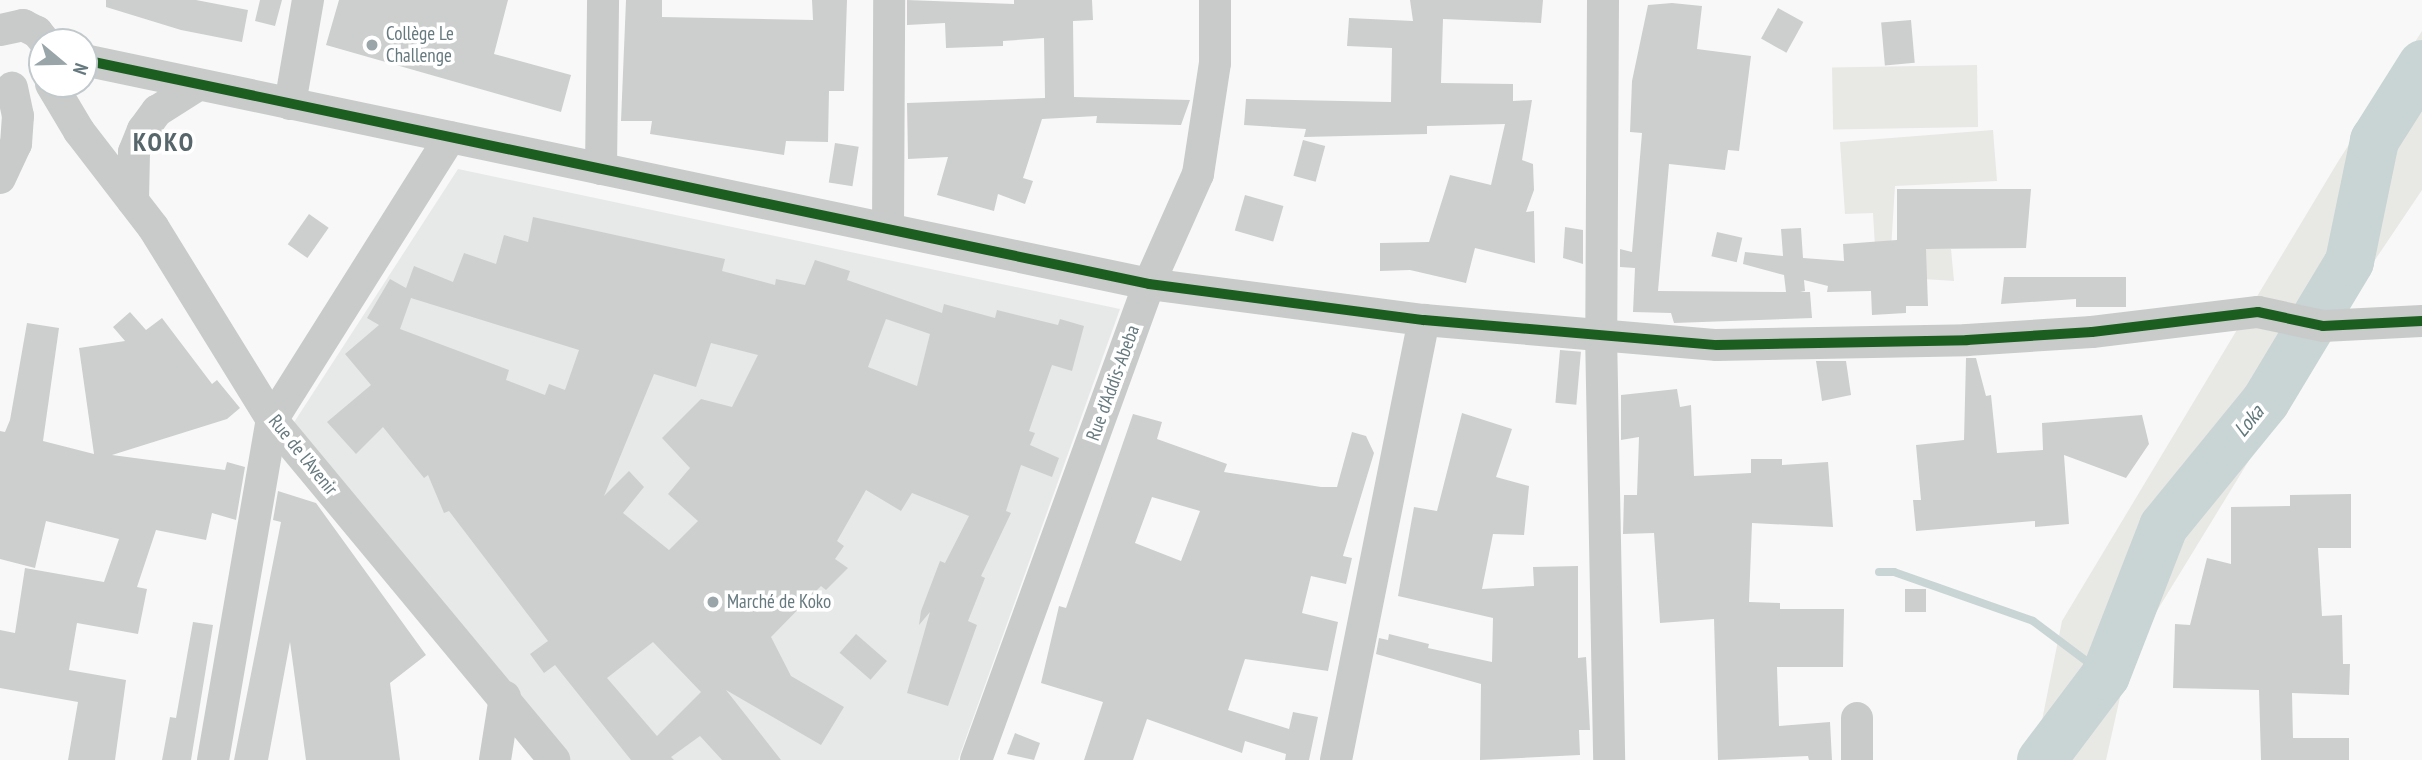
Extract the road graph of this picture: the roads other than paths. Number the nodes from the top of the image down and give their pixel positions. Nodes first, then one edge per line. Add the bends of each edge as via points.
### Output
1 (308, 0) edge
2 (603, 0) edge
3 (889, 0) edge
4 (1215, 0) edge
5 (1603, 0) edge
6 (98, 65) edge
7 (26, 83) edge
8 (198, 85) junction
9 (290, 104) junction
10 (450, 137) junction
11 (601, 169) junction
12 (0, 178) edge
13 (133, 201) junction
14 (888, 228) junction
15 (1149, 284) junction
16 (1424, 320) junction
17 (2422, 321) edge
18 (1601, 333) junction
19 (272, 420) junction
20 (505, 697) junction
21 (1857, 718) dead end
22 (213, 760) edge
23 (495, 760) edge
24 (554, 760) edge
25 (976, 760) edge
26 (1336, 760) edge
27 (1609, 760) edge
28 (1857, 760) edge

1 - 9 street
2 - 11 street
3 - 14 street
4 - 15 street, Rue d'Addis-Abeba via 1215,63 1198,174
5 - 18 street
6 - 8 street
7 - 12 street via 16,144
7 - 13 street, Rue de l'Avenir via 79,131
8 - 9 street
8 - 13 street via 157,111 143,130 134,152
9 - 10 street
10 - 11 street
10 - 19 street
11 - 14 street
13 - 19 street, Rue de l'Avenir
14 - 15 street
15 - 16 street
15 - 25 street, Rue d'Addis-Abeba
16 - 18 street
16 - 26 street
17 - 18 street via 2323,326 2258,312 1968,341 1717,345
18 - 27 street
19 - 20 street, Rue de l'Avenir
19 - 22 street
20 - 23 street
20 - 24 street, Rue de l'Avenir
21 - 28 street

